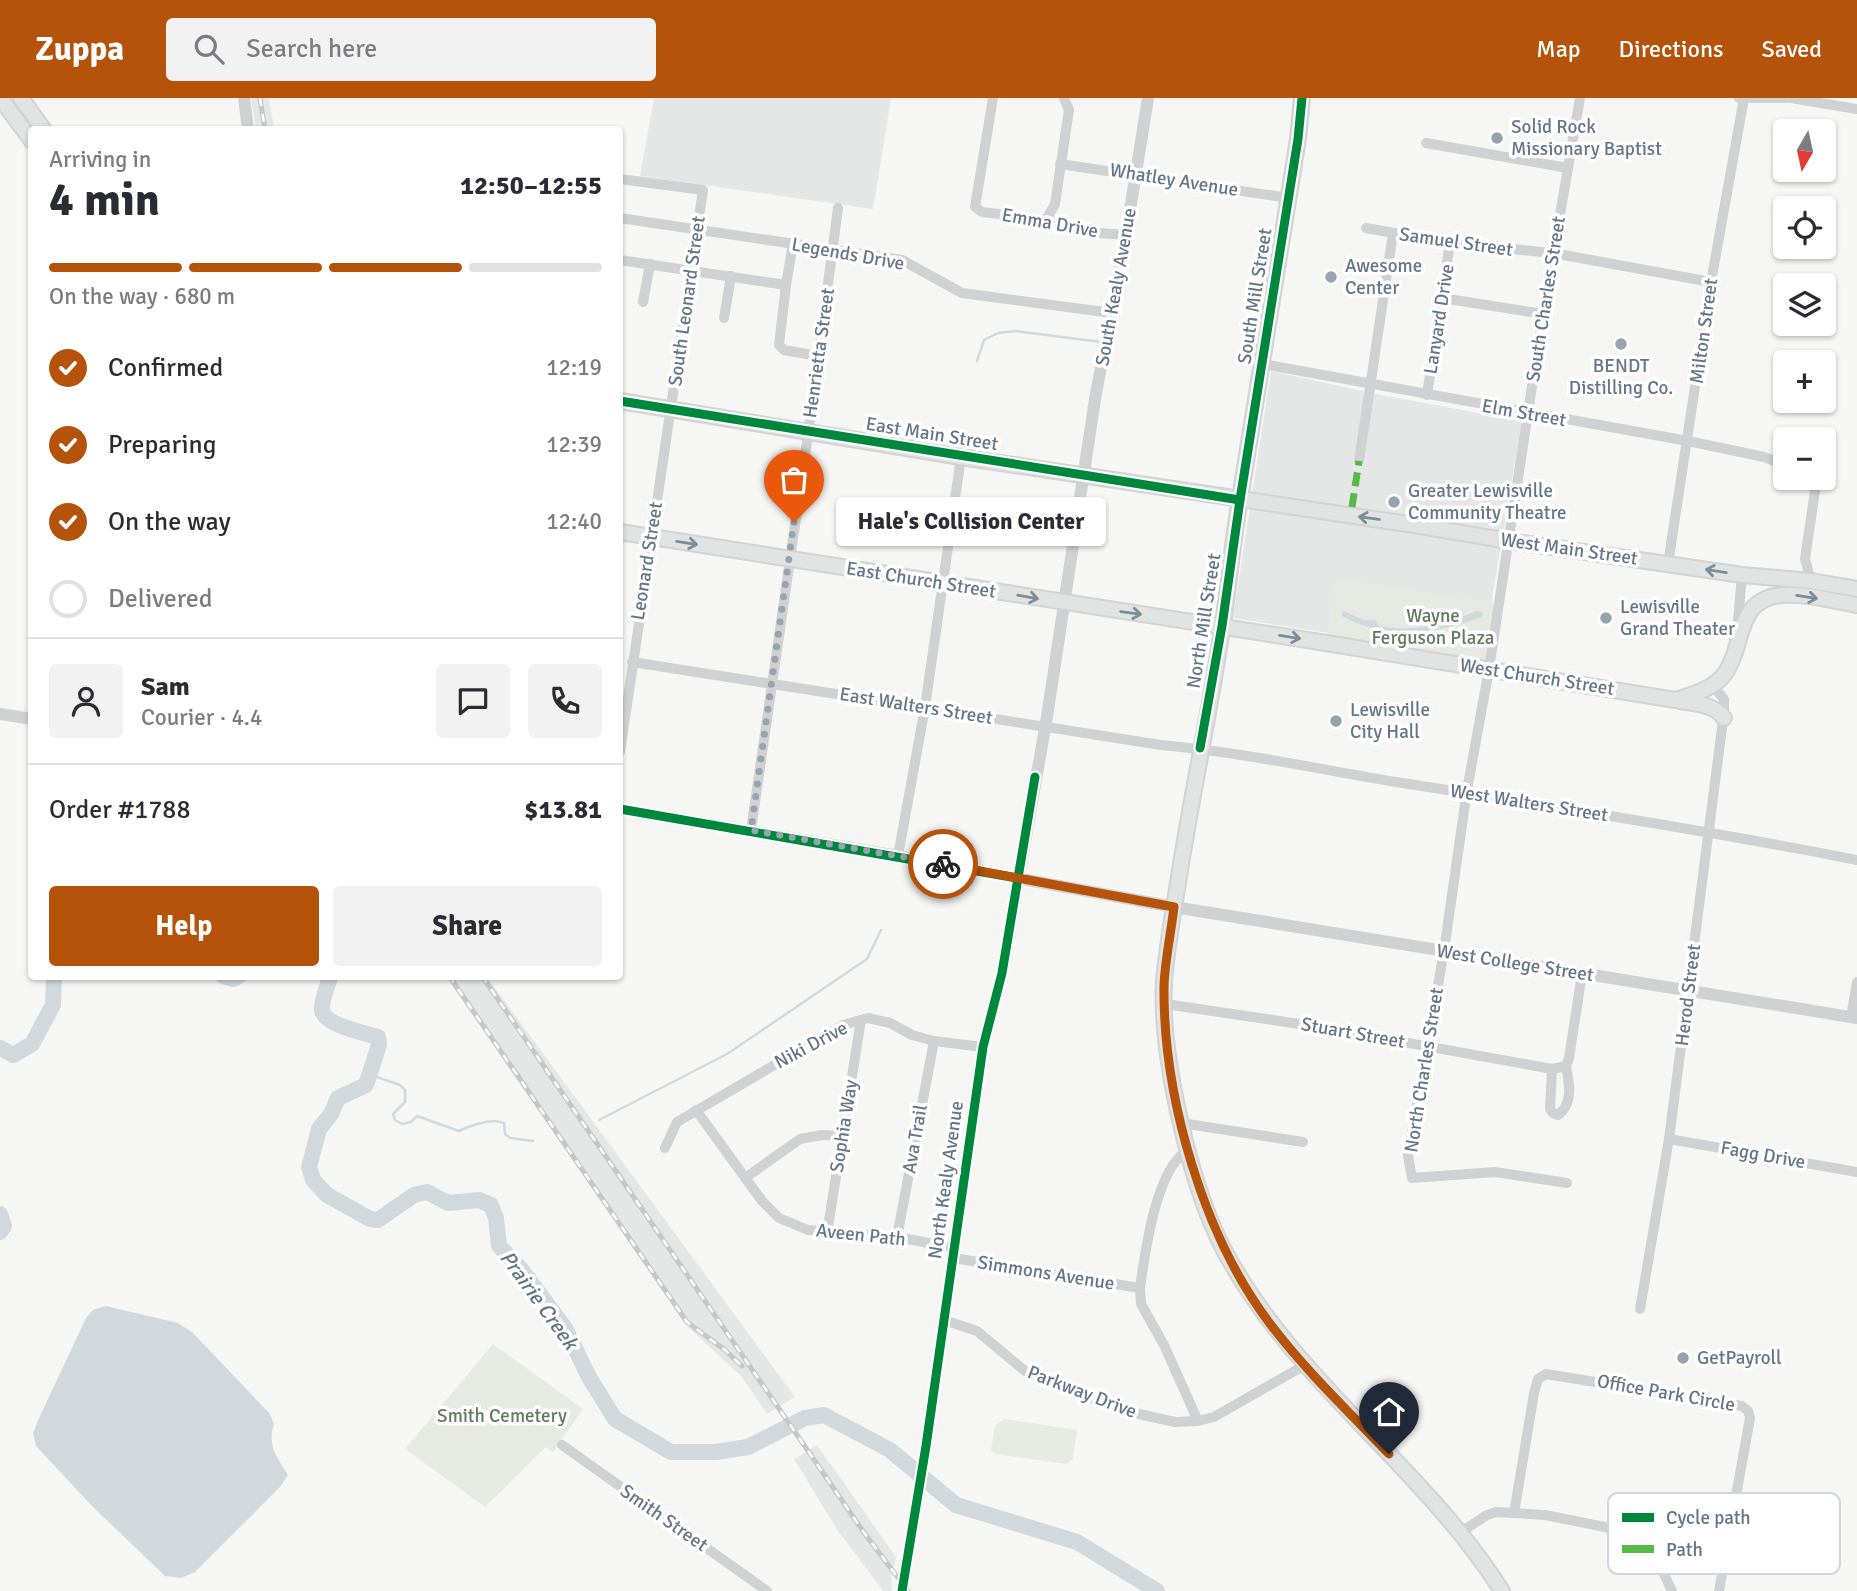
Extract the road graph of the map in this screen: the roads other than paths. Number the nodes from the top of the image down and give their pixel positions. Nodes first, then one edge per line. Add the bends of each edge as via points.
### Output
1 (0, 98) edge
2 (21, 98) edge
3 (244, 98) edge
4 (993, 98) edge
5 (1064, 98) edge
6 (1148, 98) edge
7 (1303, 98) edge
8 (1580, 98) edge
9 (1742, 98) edge
10 (1789, 98) edge
11 (1857, 109) edge
12 (41, 126) edge
13 (248, 126) edge
14 (28, 136) edge
15 (1426, 143) dead end
16 (1060, 164) junction
17 (1568, 168) junction
18 (1136, 174) junction
19 (623, 179) edge
20 (1289, 198) junction
21 (838, 208) dead end
22 (623, 218) edge
23 (1046, 220) junction
24 (698, 229) junction
25 (1366, 229) dead end
26 (1394, 233) junction
27 (1126, 235) junction
28 (793, 243) junction
29 (1450, 243) junction
30 (832, 249) junction
31 (1553, 253) junction
32 (623, 260) edge
33 (650, 264) junction
34 (692, 270) junction
35 (730, 276) junction
36 (1711, 282) junction
37 (786, 285) junction
38 (1442, 298) junction
39 (643, 302) dead end
40 (1112, 313) junction
41 (1544, 314) junction
42 (724, 318) dead end
43 (818, 356) junction
44 (1262, 364) junction
45 (1371, 385) junction
46 (1427, 395) junction
47 (623, 402) edge
48 (671, 411) junction
49 (1528, 413) junction
50 (808, 432) junction
51 (1688, 441) junction
52 (961, 457) junction
53 (1773, 460) edge
54 (1359, 461) dead end
55 (1083, 475) junction
56 (1815, 490) edge
57 (1240, 500) junction
58 (623, 532) edge
59 (650, 537) junction
60 (1509, 541) junction
61 (789, 559) junction
62 (1668, 564) junction
63 (1742, 575) junction
64 (1811, 581) junction
65 (944, 582) junction
66 (1857, 589) edge
67 (1063, 603) junction
68 (1857, 605) edge
69 (1222, 626) junction
70 (1736, 647) junction
71 (632, 662) junction
72 (1489, 669) junction
73 (771, 684) junction
74 (1712, 685) junction
75 (1675, 700) junction
76 (925, 707) junction
77 (0, 714) edge
78 (28, 718) edge
79 (1724, 718) junction
80 (1044, 726) junction
81 (623, 730) edge
82 (1200, 748) junction
83 (1467, 793) junction
84 (623, 809) edge
85 (751, 830) junction
86 (1708, 831) junction
87 (898, 856) junction
88 (1857, 860) edge
89 (1017, 878) junction
90 (1174, 907) junction
91 (1444, 951) junction
92 (1582, 974) junction
93 (1857, 982) edge
94 (1688, 991) junction
95 (1165, 1004) junction
96 (1854, 1018) edge
97 (861, 1020) junction
98 (933, 1041) junction
99 (983, 1047) junction
100 (1428, 1047) junction
101 (1566, 1066) junction
102 (1552, 1069) junction
103 (696, 1110) junction
104 (1181, 1123) junction
105 (842, 1136) junction
106 (1669, 1139) junction
107 (1303, 1142) dead end
108 (664, 1148) dead end
109 (1188, 1150) junction
110 (1857, 1172) edge
111 (745, 1178) junction
112 (1567, 1183) dead end
113 (827, 1233) junction
114 (897, 1237) junction
115 (953, 1253) junction
116 (1140, 1288) junction
117 (1640, 1309) dead end
118 (944, 1320) junction
119 (1305, 1365) junction
120 (1198, 1421) junction
121 (562, 1445) dead end
122 (1737, 1493) edge
123 (1514, 1513) junction
124 (1608, 1528) edge
125 (1461, 1532) junction
126 (1664, 1574) edge
127 (766, 1591) edge
128 (902, 1591) edge
129 (1503, 1591) edge
130 (1672, 1591) edge

1 - 14 main road
2 - 12 main road
3 - 13 street
4 - 23 street, Emma Drive via 975,207 982,212
5 - 16 street via 1069,110
6 - 18 street, South Kealy Avenue
7 - 20 main road, South Mill Street
8 - 17 street, South Charles Street
9 - 10 street
9 - 36 street, Milton Street
10 - 11 street
15 - 17 street
16 - 18 street, Whatley Avenue
16 - 23 street via 1055,204
17 - 31 street, South Charles Street
18 - 20 street, Whatley Avenue
18 - 27 street, South Kealy Avenue
19 - 24 street, South Leonard Street via 703,190
20 - 44 main road, South Mill Street
21 - 30 street, Henrietta Street
22 - 24 street, Legends Drive
23 - 27 street, Emma Drive via 1072,229
24 - 28 street, Legends Drive
24 - 34 street, South Leonard Street
25 - 26 street, Samuel Street
26 - 29 street, Samuel Street
26 - 45 street
27 - 40 street, South Kealy Avenue
28 - 30 street, Legends Drive
28 - 37 street
29 - 31 street, Samuel Street
29 - 38 street, Lanyard Drive
30 - 40 street, Legends Drive via 902,260 962,293
30 - 43 street, Henrietta Street
31 - 36 street, Samuel Street
31 - 41 street, South Charles Street
32 - 33 street
33 - 34 street
33 - 39 street
34 - 35 street
34 - 48 street, South Leonard Street
35 - 37 street
35 - 42 street
36 - 51 street, Milton Street
37 - 43 street via 779,345
38 - 41 street
38 - 46 street, Lanyard Drive
40 - 55 street, South Kealy Avenue
41 - 49 street, South Charles Street
43 - 50 street, Henrietta Street
44 - 45 street, Elm Street
44 - 57 main road, South Mill Street
45 - 46 street, Elm Street
45 - 54 street
46 - 49 street, Elm Street
47 - 48 main road, East Main Street
48 - 50 main road, East Main Street
48 - 59 street, Leonard Street
49 - 51 street, Elm Street
49 - 60 street, South Charles Street
50 - 52 main road, East Main Street
50 - 61 street, Henrietta Street
51 - 53 street, Elm Street
51 - 62 street, Milton Street
52 - 55 main road, East Main Street
52 - 65 street
55 - 57 main road, East Main Street
55 - 67 street, North Kealy Avenue
56 - 64 street via 1805,559
60 -> 57 main road, West Main Street
57 - 69 main road, North Mill Street
58 - 59 main road, East Church Street
59 -> 61 main road, East Church Street
59 - 71 street, Leonard Street
60 - 62 main road, West Main Street
60 - 72 street, North Charles Street
61 - 65 main road, East Church Street
61 - 73 street, Henrietta Street
63 -> 62 main road, West Main Street
63 - 64 main road, West Main Street
63 - 70 street
64 - 66 main road, West Main Street
65 -> 67 main road, East Church Street
65 - 76 street
67 -> 69 main road, East Church Street
67 - 80 street, North Kealy Avenue
70 -> 68 main road via 1744,622 1759,602 1796,595
69 -> 72 main road, West Church Street
69 - 82 main road, North Mill Street
70 - 74 main road via 1726,673
71 - 73 street, East Walters Street
71 - 81 street, Leonard Street
72 - 75 main road, West Church Street
72 - 83 street, North Charles Street
73 - 76 street, East Walters Street
73 - 85 street, Henrietta Street
74 - 75 main road
74 - 79 street, Herod Street via 1724,699
75 - 79 main road, West Church Street via 1711,708
76 - 80 street, East Walters Street
76 - 87 street
77 - 78 street
79 - 86 street, Herod Street
80 - 82 street, East Walters Street
80 - 89 street, North Kealy Avenue
82 - 83 street, West Walters Street
82 - 90 main road, North Mill Street
83 - 86 street, West Walters Street
83 - 91 street, North Charles Street
84 - 85 street, West College Street
85 - 87 street, West College Street
86 - 88 street, West Walters Street
86 - 94 street, Herod Street
87 - 89 street, West College Street
89 - 90 street, West College Street
89 - 99 street, North Kealy Avenue via 1002,972
90 - 91 street, West College Street
90 - 95 main road, North Mill Street
91 - 92 street, West College Street
91 - 100 street, North Charles Street
92 - 94 street, West College Street
92 - 101 street
93 - 96 street
94 - 96 street, West College Street
94 - 106 street, Herod Street
95 - 100 street, Stuart Street
95 - 104 main road, North Mill Street
97 - 98 street, Niki Drive via 890,1024
97 - 103 street, Niki Drive via 843,1025
97 - 105 street, Sophia Way
98 - 99 street, Niki Drive
98 - 114 street, Ava Trail
99 - 115 street, North Kealy Avenue
100 - 102 street, Stuart Street
100 - 112 street, North Charles Street via 1408,1156 1412,1178 1495,1172
101 - 102 street, Stuart Street
101 - 102 street via 1570,1089 1558,1115 1550,1109
103 - 108 street, Niki Drive via 677,1122
103 - 111 street, Aveen Path
104 - 107 street
104 - 109 main road, North Mill Street
105 - 111 street via 800,1139
105 - 113 street, Sophia Way
106 - 110 street, Fagg Drive
106 - 117 street, Herod Street
109 - 116 street via 1178,1155 1164,1178
109 - 119 main road, North Mill Street via 1222,1246 1270,1324
111 - 113 street, Aveen Path via 779,1218
113 - 114 street, Aveen Path
114 - 115 street, Aveen Path
115 - 116 street, Simmons Avenue
115 - 118 street, North Kealy Avenue
116 - 120 street via 1141,1304
118 - 120 street, Parkway Drive via 977,1331 1025,1371 1122,1410 1175,1422
118 - 128 street, North Kealy Avenue
119 - 120 street, Parkway Drive
119 - 125 main road, North Mill Street
121 - 127 street, Smith Street
122 - 123 street, Office Park Circle via 1750,1419 1742,1406 1546,1374 1538,1379 1534,1393
123 - 124 street
123 - 125 street via 1487,1515
125 - 129 main road, North Mill Street
126 - 130 street

